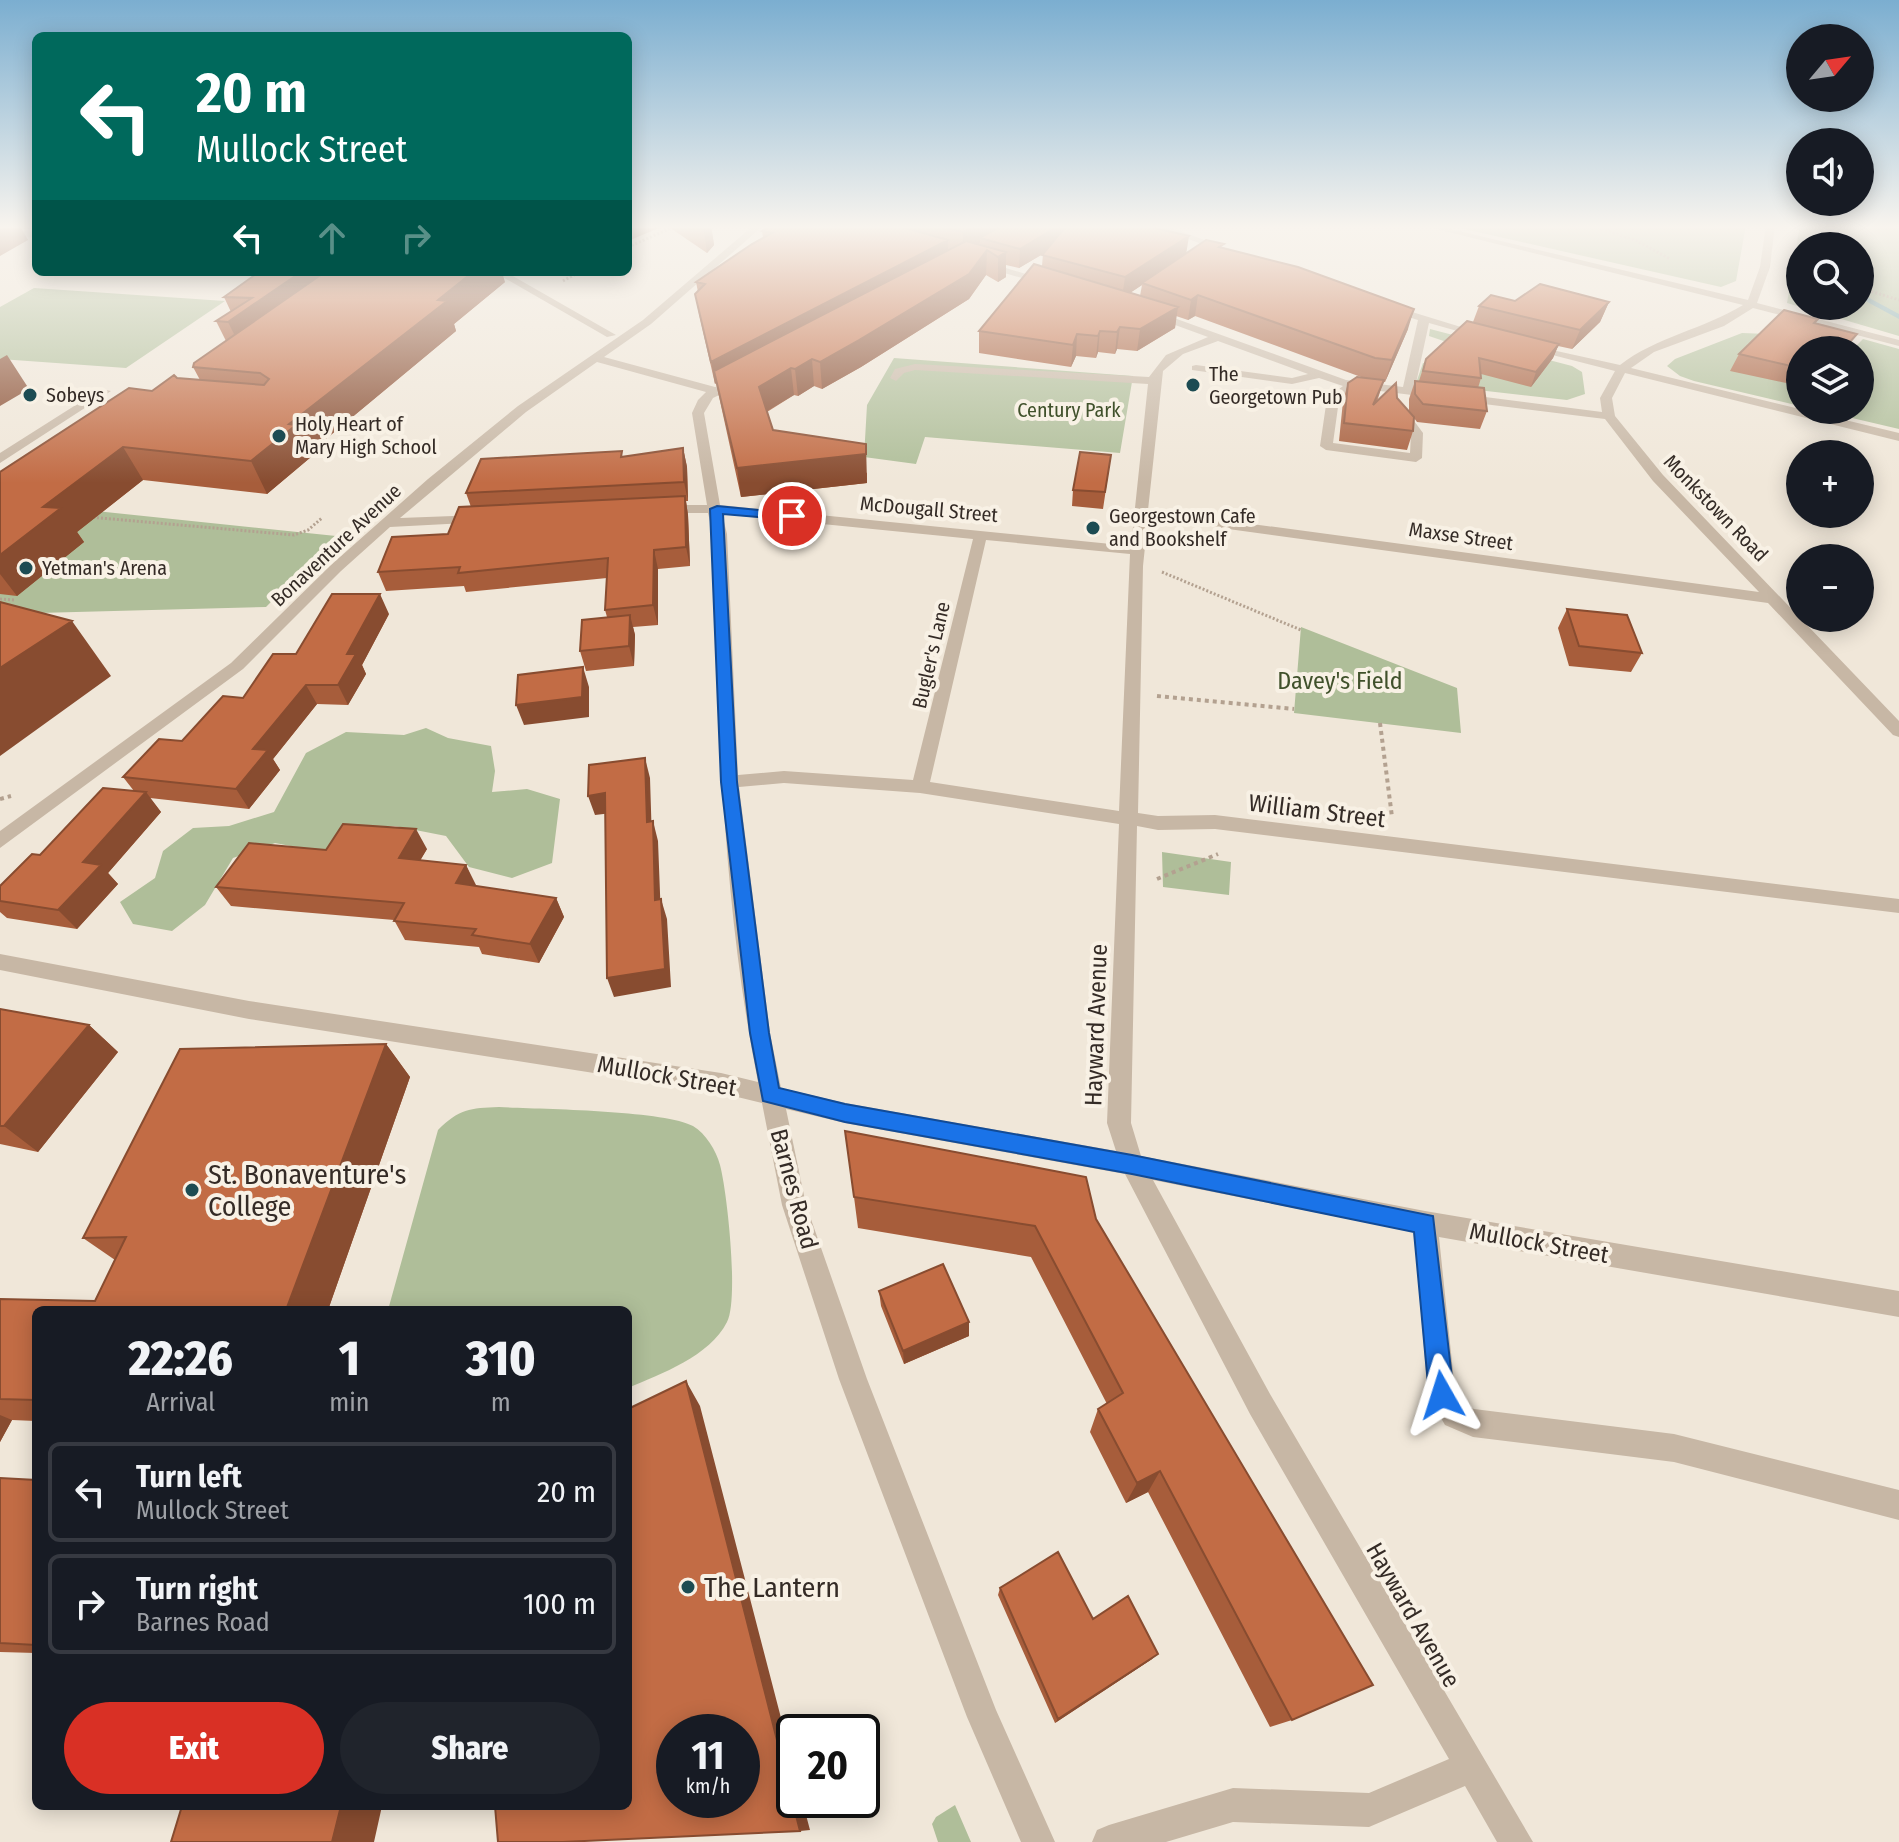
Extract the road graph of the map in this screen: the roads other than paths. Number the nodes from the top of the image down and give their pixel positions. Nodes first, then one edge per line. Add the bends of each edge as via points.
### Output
1 (568, 311) edge
2 (661, 311) edge
3 (1143, 311) edge
4 (1398, 311) edge
5 (1741, 311) edge
6 (1774, 311) edge
7 (1424, 319) junction
8 (611, 335) dead end
9 (1218, 337) junction
10 (1495, 338) edge
11 (1509, 341) edge
12 (1899, 343) edge
13 (598, 359) junction
14 (1196, 368) dead end
15 (1621, 370) junction
16 (1317, 375) junction
17 (750, 376) edge
18 (896, 378) dead end
19 (1154, 381) junction
20 (1353, 385) junction
21 (105, 391) dead end
22 (716, 391) junction
23 (1404, 392) junction
24 (1609, 416) junction
25 (1899, 437) edge
26 (0, 459) edge
27 (717, 509) junction
28 (639, 510) edge
29 (1143, 513) junction
30 (493, 519) edge
31 (388, 523) junction
32 (981, 533) junction
33 (1138, 551) junction
34 (1774, 599) junction
35 (1899, 731) edge
36 (729, 782) junction
37 (920, 787) junction
38 (1130, 817) junction
39 (0, 841) edge
40 (1899, 906) edge
41 (0, 962) edge
42 (770, 1094) junction
43 (1132, 1165) junction
44 (1425, 1223) junction
45 (1899, 1304) edge
46 (1899, 1505) edge
47 (1471, 1767) junction
48 (1038, 1842) edge
49 (1109, 1842) edge
50 (1516, 1842) edge

1 - 8 street
2 - 13 street, Bonaventure Avenue
3 - 9 street
4 - 7 street
5 - 15 street via 1650,350
6 - 12 street
7 - 10 street
7 - 23 street
9 - 16 street
9 - 19 street via 1167,359
11 - 15 street
13 - 22 street
13 - 31 street, Bonaventure Avenue via 522,409
14 - 16 street via 1292,381
15 - 24 street via 1606,398
15 - 25 street
16 - 20 street
17 - 22 street
18 - 19 street via 899,371 915,367
19 - 29 street, Hayward Avenue
20 - 23 street
20 - 23 street via 1333,398 1326,446 1416,458 1417,433 1400,414
21 - 26 street
22 - 27 street, Barnes Road via 699,402 698,413
23 - 24 street
24 - 34 street, Monkstown Road via 1658,478
27 - 28 street, McDougall Street
27 - 32 street, McDougall Street
27 - 36 street, Barnes Road
29 - 33 street, Hayward Avenue
29 - 34 street, Maxse Street
30 - 31 street
31 - 39 street, Bonaventure Avenue via 237,666
32 - 33 street, McDougall Street
32 - 37 street, Bugler's Lane
33 - 38 street, Hayward Avenue
34 - 35 street, Monkstown Road
36 - 37 street, William Street via 784,777
36 - 42 street, Barnes Road
37 - 38 street, William Street
38 - 40 street, William Street via 1174,825 1215,822
38 - 43 street, Hayward Avenue via 1119,1123
41 - 42 street, Mullock Street via 249,1010
42 - 43 street, Mullock Street via 845,1113
42 - 48 street, Barnes Road via 794,1205 853,1379 983,1717
43 - 44 street, Mullock Street
43 - 47 street, Hayward Avenue via 1260,1404
44 - 45 street, Mullock Street
44 - 46 street via 1442,1395 1455,1415 1473,1423 1674,1448
47 - 49 street via 1369,1810 1233,1805
47 - 50 street, Hayward Avenue

